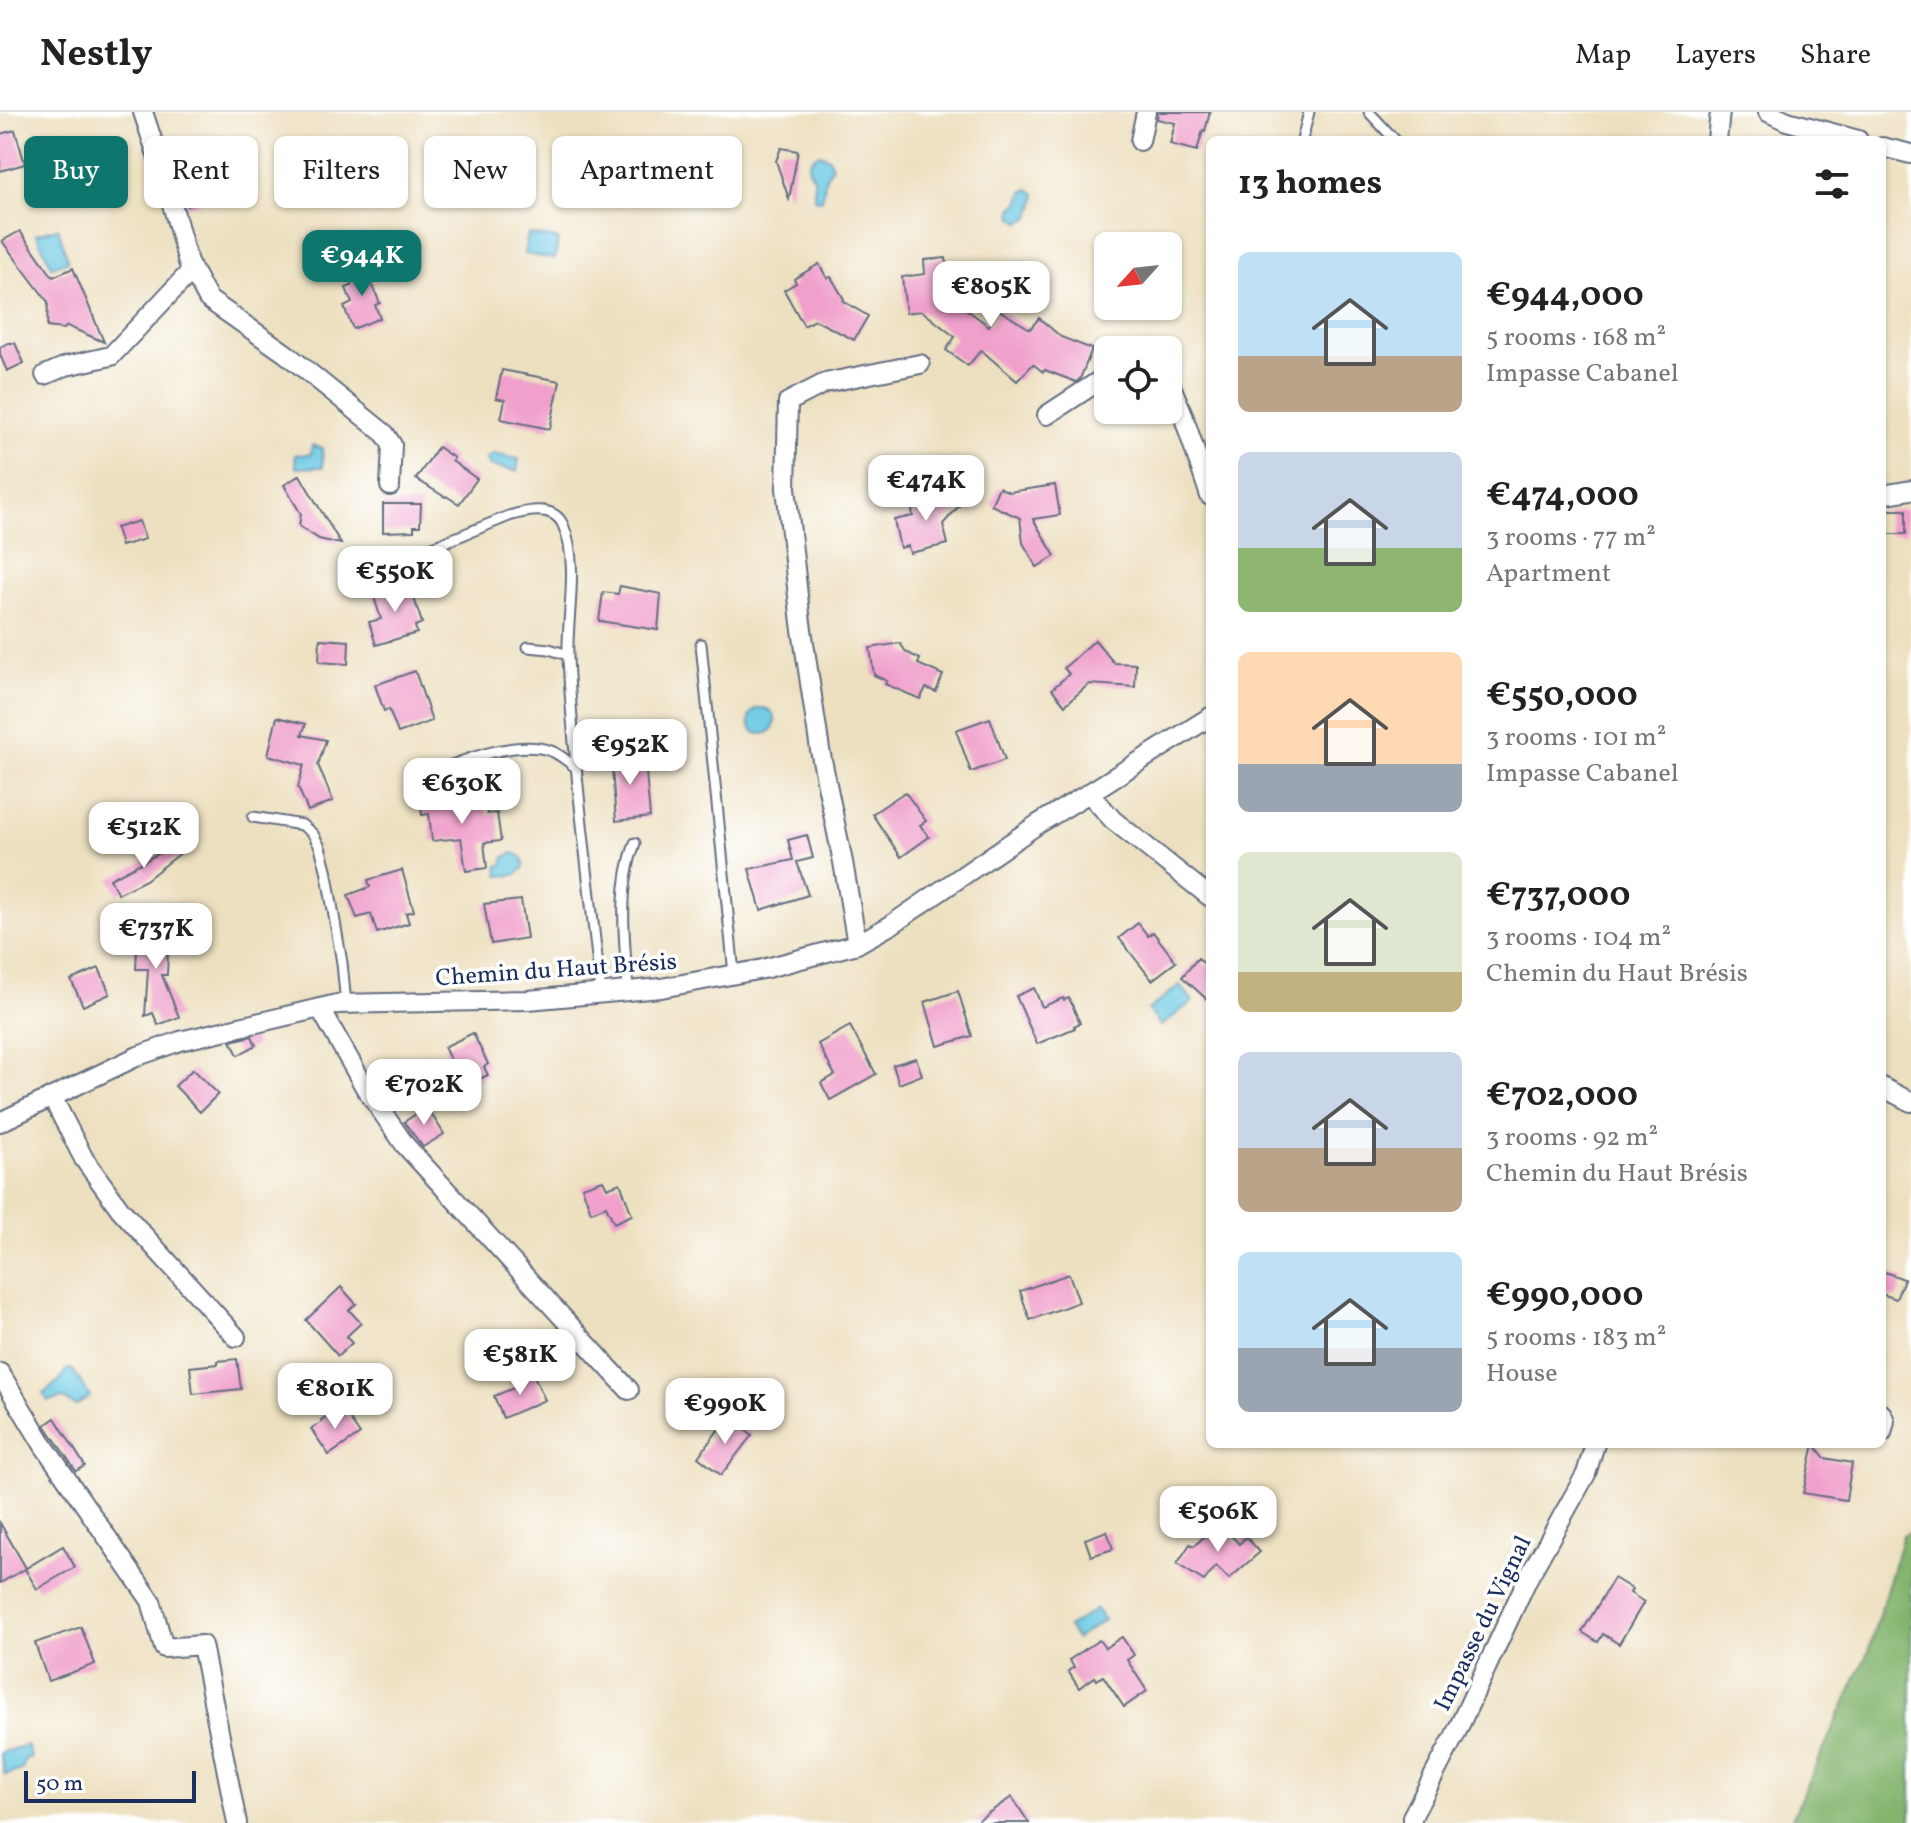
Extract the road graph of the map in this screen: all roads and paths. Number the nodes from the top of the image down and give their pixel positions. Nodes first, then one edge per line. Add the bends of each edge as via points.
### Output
1 (143, 112) edge
2 (1146, 112) edge
3 (1309, 112) edge
4 (1369, 112) edge
5 (1720, 112) edge
6 (1768, 112) edge
7 (1303, 136) edge
8 (1391, 136) edge
9 (1717, 136) edge
10 (1843, 136) edge
11 (1140, 141) dead end
12 (1886, 148) edge
13 (1911, 154) edge
14 (192, 270) junction
15 (920, 364) dead end
16 (45, 375) dead end
17 (1094, 384) edge
18 (1182, 412) edge
19 (1047, 415) dead end
20 (1206, 484) edge
21 (390, 486) dead end
22 (1911, 490) edge
23 (1886, 494) edge
24 (374, 571) dead end
25 (701, 644) dead end
26 (528, 647) dead end
27 (568, 655) junction
28 (1206, 720) edge
29 (577, 768) junction
30 (435, 772) dead end
31 (1089, 793) junction
32 (253, 817) dead end
33 (635, 843) dead end
34 (1206, 894) edge
35 (857, 944) junction
36 (734, 974) junction
37 (628, 991) junction
38 (601, 994) junction
39 (346, 1004) junction
40 (320, 1008) junction
41 (1886, 1089) edge
42 (52, 1097) junction
43 (1911, 1102) edge
44 (0, 1122) edge
45 (236, 1337) dead end
46 (0, 1373) edge
47 (629, 1390) dead end
48 (1594, 1448) edge
49 (237, 1823) edge
50 (1412, 1823) edge

1 - 14 street
2 - 11 street
3 - 7 lane
4 - 8 lane
5 - 9 street
6 - 10 street
12 - 13 street
14 - 16 street via 111,356
14 - 21 street via 208,299 385,434 392,445
15 - 35 street via 825,383 788,402 786,488 801,623
17 - 19 street
18 - 20 street
22 - 23 street
24 - 27 lane via 509,516 542,510 563,523 568,547
25 - 36 lane
26 - 27 lane
27 - 29 lane
28 - 31 street, Chemin du Haut Brésis
29 - 30 lane via 550,751 519,746
29 - 38 lane
31 - 34 street via 1113,820
31 - 35 street, Chemin du Haut Brésis
32 - 39 lane via 302,825 320,847
33 - 37 lane via 623,889
35 - 36 street, Chemin du Haut Brésis
36 - 37 street, Chemin du Haut Brésis
37 - 38 street, Chemin du Haut Brésis
38 - 39 street, Chemin du Haut Brésis
39 - 40 street, Chemin du Haut Brésis
40 - 42 street, Chemin du Haut Brésis via 180,1041
40 - 47 street via 405,1145
41 - 43 street
42 - 44 street, Chemin du Haut Brésis
42 - 45 street via 84,1159 120,1209
46 - 49 street via 151,1601 164,1648 202,1645
48 - 50 street, Impasse du Vignal via 1586,1474 1528,1578

